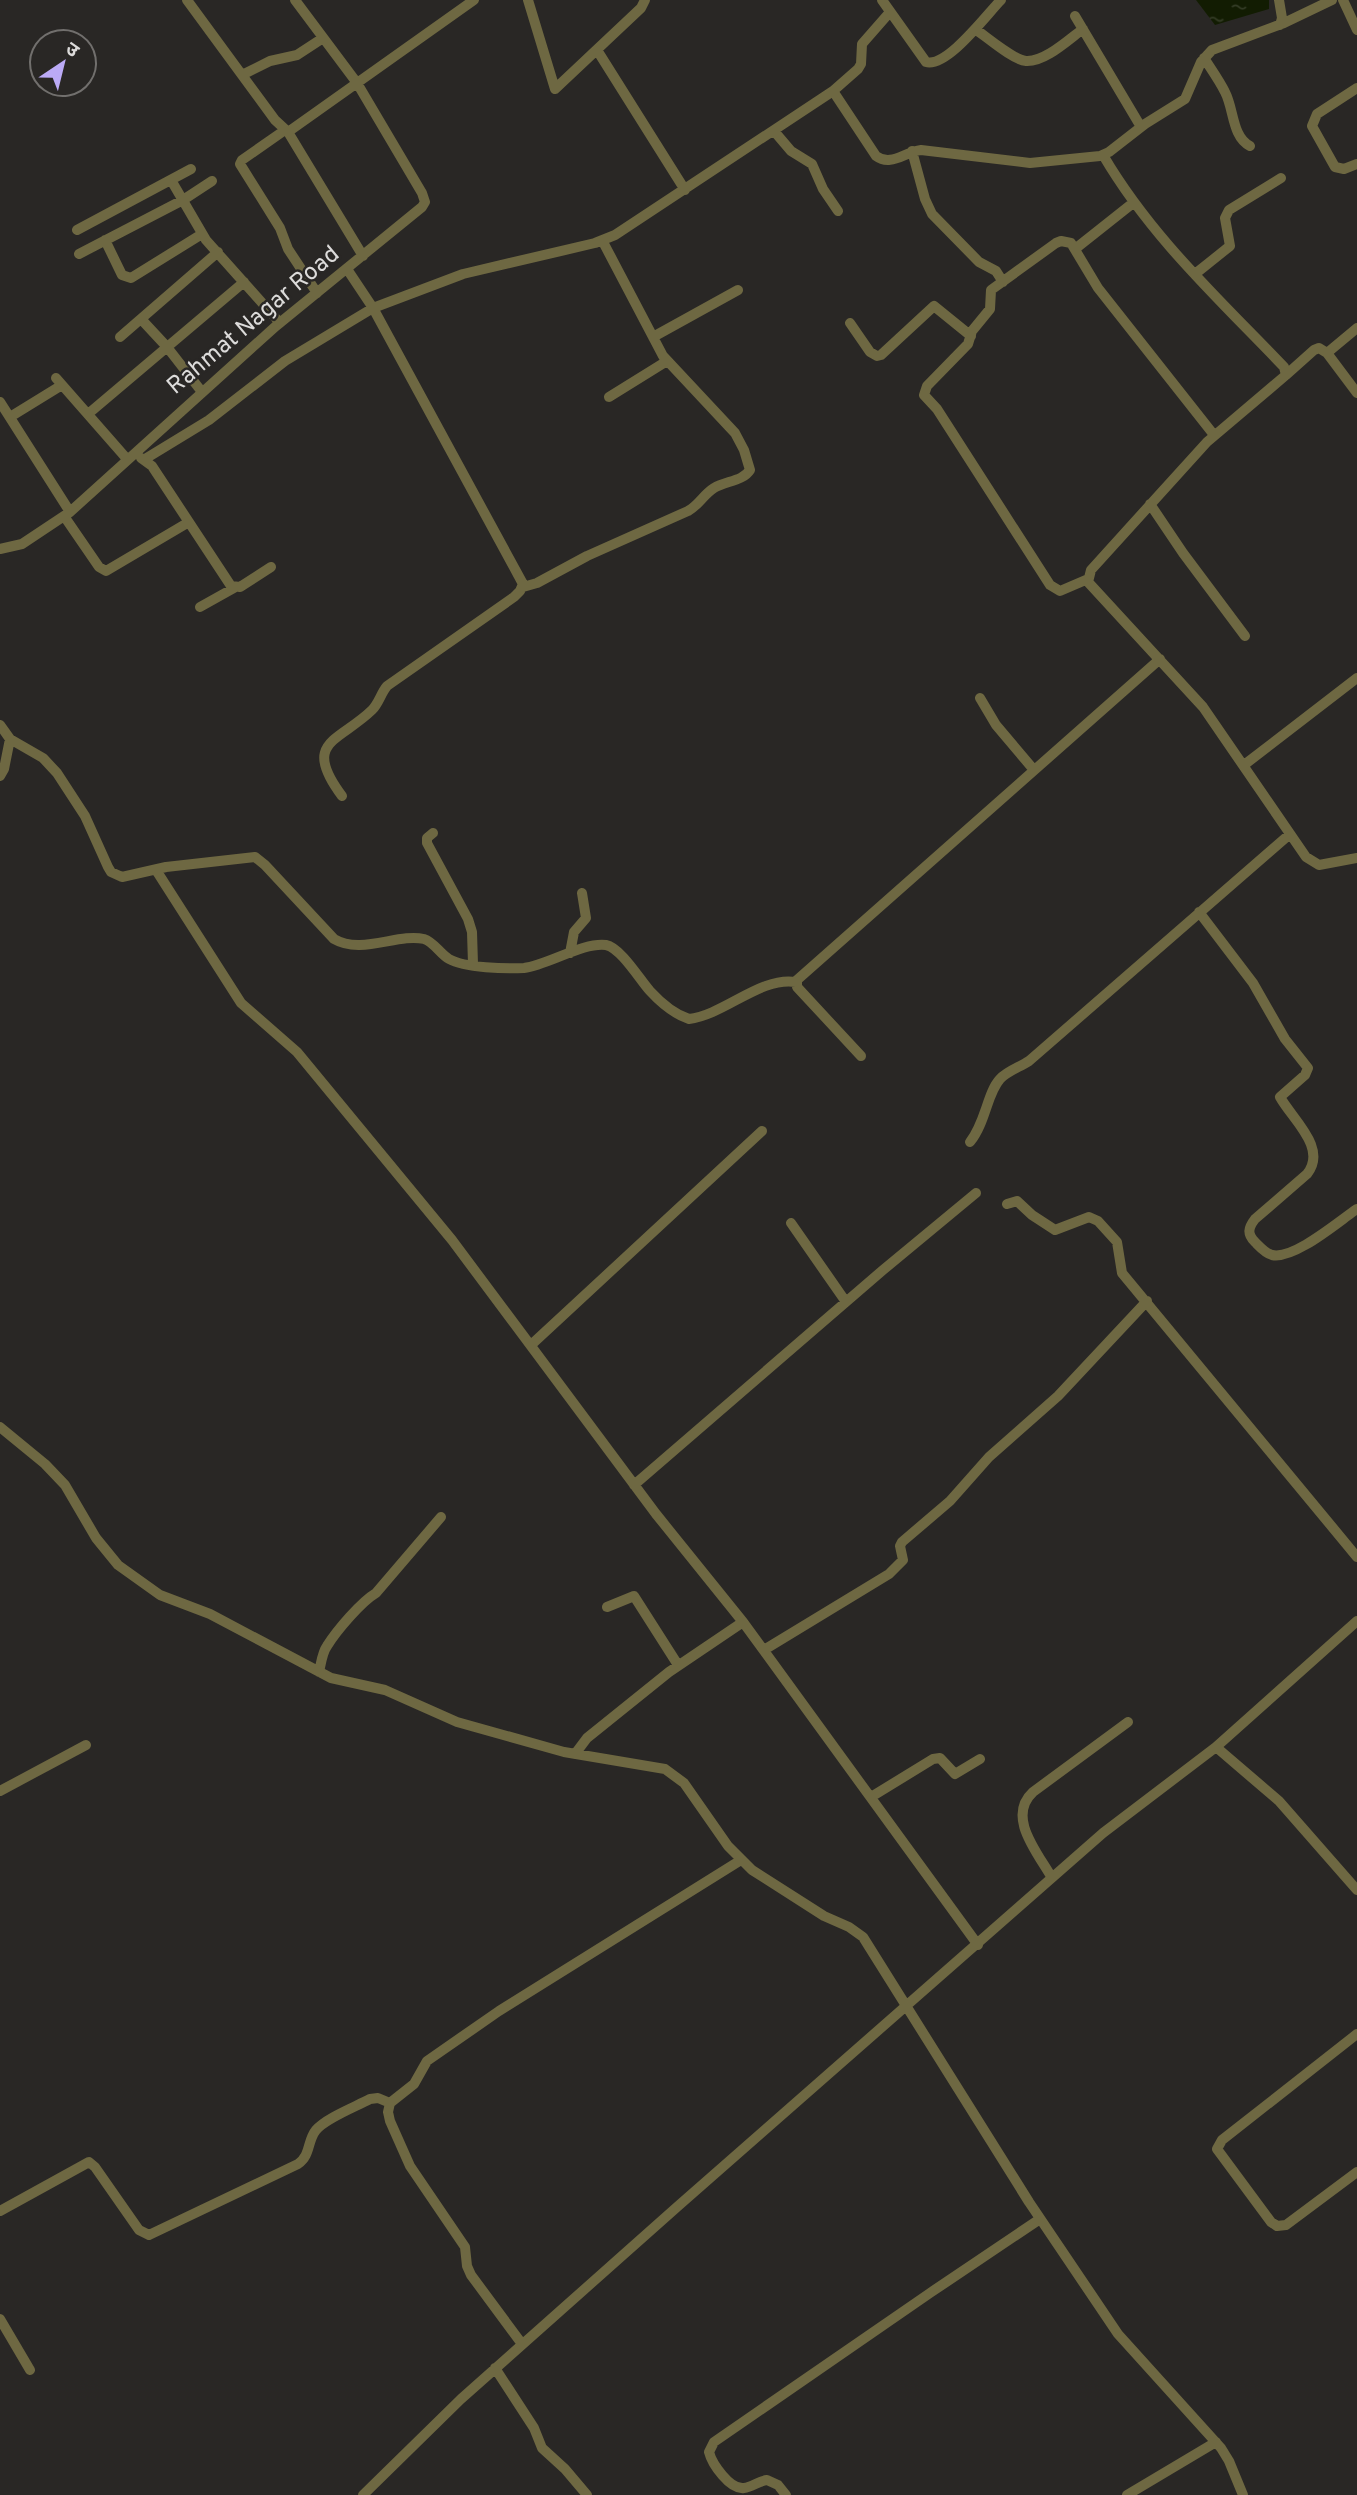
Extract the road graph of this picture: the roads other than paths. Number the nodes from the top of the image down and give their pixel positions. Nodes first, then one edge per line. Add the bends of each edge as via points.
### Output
1 (187, 0) edge
2 (295, 0) edge
3 (474, 0) edge
4 (528, 0) edge
5 (645, 0) edge
6 (882, 0) edge
7 (1001, 0) edge
8 (1279, 0) edge
9 (1332, 0) edge
10 (1343, 0) edge
11 (890, 12) junction
12 (1075, 16) dead end
13 (1280, 25) junction
14 (975, 29) junction
15 (1083, 29) junction
16 (1357, 30) edge
17 (323, 38) junction
18 (597, 50) junction
19 (1204, 58) junction
20 (242, 75) junction
21 (357, 83) junction
22 (1357, 88) edge
23 (833, 91) junction
24 (1141, 127) junction
25 (286, 131) junction
26 (774, 131) junction
27 (1251, 146) dead end
28 (912, 151) junction
29 (1104, 155) junction
30 (1357, 164) edge
31 (191, 169) dead end
32 (1281, 178) dead end
33 (171, 180) junction
34 (212, 181) dead end
35 (685, 190) junction
36 (183, 200) junction
37 (1133, 203) junction
38 (838, 211) dead end
39 (77, 230) dead end
40 (202, 234) junction
41 (105, 240) junction
42 (602, 240) junction
43 (1075, 249) junction
44 (218, 253) junction
45 (79, 254) dead end
46 (363, 256) junction
47 (348, 269) junction
48 (1195, 274) junction
49 (244, 282) junction
50 (1003, 282) junction
51 (738, 290) dead end
52 (317, 293) junction
53 (373, 308) junction
54 (141, 319) junction
55 (280, 323) junction
56 (850, 323) dead end
57 (1357, 328) edge
58 (971, 336) junction
59 (120, 337) dead end
60 (653, 337) junction
61 (167, 347) junction
62 (1327, 352) junction
63 (667, 361) junction
64 (1286, 375) junction
65 (202, 392) junction
66 (1357, 393) edge
67 (609, 397) dead end
68 (0, 402) edge
69 (88, 414) junction
70 (10, 417) junction
71 (1214, 435) junction
72 (130, 456) junction
73 (145, 459) junction
74 (1150, 504) junction
75 (67, 514) junction
76 (189, 522) junction
77 (0, 549) edge
78 (271, 567) dead end
79 (1088, 579) junction
80 (523, 587) junction
81 (234, 588) junction
82 (200, 607) dead end
83 (1245, 636) dead end
84 (1160, 659) junction
85 (1357, 678) edge
86 (980, 698) dead end
87 (0, 724) edge
88 (10, 739) junction
89 (1244, 765) junction
90 (1034, 770) junction
91 (0, 776) edge
92 (342, 796) dead end
93 (433, 833) dead end
94 (1290, 834) junction
95 (1357, 858) edge
96 (156, 870) junction
97 (582, 893) dead end
98 (1199, 912) junction
99 (570, 953) junction
100 (473, 964) junction
101 (796, 982) junction
102 (861, 1056) dead end
103 (762, 1131) dead end
104 (970, 1142) dead end
105 (976, 1193) dead end
106 (1007, 1204) dead end
107 (1357, 1209) edge
108 (791, 1223) dead end
109 (1147, 1301) junction
110 (846, 1302) junction
111 (531, 1345) junction
112 (0, 1427) edge
113 (634, 1485) junction
114 (441, 1517) dead end
115 (1357, 1557) edge
116 (607, 1607) dead end
117 (1357, 1621) edge
118 (743, 1622) junction
119 (764, 1650) junction
120 (678, 1665) junction
121 (319, 1672) junction
122 (1128, 1722) dead end
123 (86, 1745) dead end
124 (1216, 1747) junction
125 (575, 1754) junction
126 (979, 1759) dead end
127 (0, 1791) edge
128 (872, 1797) junction
129 (741, 1860) junction
130 (1052, 1878) junction
131 (1357, 1890) edge
132 (978, 1945) junction
133 (908, 2006) junction
134 (1354, 2041) edge
135 (390, 2103) junction
136 (1357, 2172) edge
137 (0, 2211) edge
138 (1040, 2220) junction
139 (0, 2319) edge
140 (522, 2344) junction
141 (495, 2368) junction
142 (30, 2370) dead end
143 (1216, 2442) junction
144 (363, 2495) edge
145 (587, 2495) edge
146 (786, 2495) edge
147 (1127, 2495) edge
148 (1243, 2495) edge

1 - 20 street
2 - 17 street
3 - 21 street
4 - 18 street via 555,89
5 - 18 street
6 - 11 street
7 - 14 street
8 - 13 street
9 - 13 street
10 - 16 street
11 - 14 street via 931,64
11 - 23 street via 862,44 858,69
12 - 15 street
13 - 19 street via 1212,50
14 - 15 street via 1028,61 1043,57
15 - 24 street
17 - 20 street via 297,55 270,61
17 - 21 street
18 - 35 street
19 - 24 street via 1185,99
19 - 27 street via 1234,112 1237,132
20 - 25 street
21 - 25 street
21 - 46 street, Rahmat Nagar Road via 425,202
22 - 30 street via 1317,114 1312,126 1335,167 1339,170
23 - 26 street
23 - 28 street via 879,159 890,161
24 - 29 street
25 - 46 street
25 - 52 street via 240,164
26 - 35 street
26 - 38 street via 791,151 812,164
28 - 29 street via 1030,163
28 - 50 street via 932,214
29 - 37 street
31 - 33 street
32 - 48 street via 1229,210 1225,218 1230,246
33 - 36 street
33 - 39 street
34 - 36 street
35 - 42 street
36 - 40 street
36 - 41 street
37 - 43 street
37 - 48 street
40 - 41 street via 131,278 122,275
40 - 44 street
41 - 45 street
42 - 53 street via 463,274
42 - 60 street
43 - 50 street via 1061,241
43 - 71 street via 1098,288
44 - 49 street
44 - 54 street
46 - 47 street, Rahmat Nagar Road
47 - 52 street, Rahmat Nagar Road
47 - 53 street
48 - 64 street via 1284,367
49 - 55 street
49 - 61 street
50 - 58 street via 991,290 991,307
51 - 60 street
52 - 55 street, Rahmat Nagar Road
53 - 73 street via 285,361 209,420
53 - 80 street
54 - 59 street
54 - 61 street
55 - 65 street, Rahmat Nagar Road
56 - 58 street via 877,356 934,306
57 - 62 street
58 - 79 street via 926,386 924,395 1050,585 1060,591
60 - 63 street
61 - 65 street
61 - 69 street
62 - 64 street via 1314,350
62 - 66 street
63 - 67 street
63 - 80 street via 735,433 751,466 749,473 717,486 696,507
64 - 71 street
65 - 72 street, Rahmat Nagar Road
68 - 70 street
69 - 70 street via 59,382
69 - 72 street
70 - 75 street
71 - 74 street
72 - 73 street
72 - 75 street, Rahmat Nagar Road
73 - 76 street
74 - 79 street
74 - 83 street
75 - 76 street via 99,567 106,571
75 - 77 street, Rahmat Nagar Road via 22,544
76 - 81 street
78 - 81 street
79 - 84 street
80 - 92 street via 387,686 374,708 331,740 324,753 326,767
81 - 82 street
84 - 89 street via 1203,707
84 - 90 street
85 - 89 street
86 - 90 street
87 - 88 street
88 - 91 street
88 - 96 street via 43,758 57,774 81,809 111,872 122,877
89 - 94 street
90 - 101 street
93 - 100 street via 427,844 471,926
94 - 95 street via 1314,863
94 - 98 street
96 - 100 street via 255,858 341,943 421,939 449,959
96 - 111 street via 242,1003 297,1052 452,1240
97 - 99 street via 586,918 574,932
98 - 104 street via 1029,1061 999,1079
98 - 107 street via 1253,983 1285,1039 1308,1068 1280,1097 1313,1149 1313,1165 1255,1219 1250,1237 1266,1252 1283,1254 1303,1246
99 - 100 street via 526,967
99 - 101 street via 604,945 614,949 660,1001 689,1019 776,982
101 - 102 street
103 - 111 street
105 - 110 street
106 - 109 street via 1017,1201 1058,1231 1084,1218 1098,1221 1117,1242 1122,1272
108 - 110 street
109 - 115 street
109 - 119 street via 1058,1396 902,1542 904,1560 900,1565
110 - 113 street
111 - 113 street
112 - 121 street via 65,1485 103,1548 128,1574 160,1595 210,1614
113 - 118 street
114 - 121 street via 330,1642
116 - 120 street via 634,1596
117 - 124 street
118 - 119 street
118 - 120 street
119 - 128 street
120 - 125 street via 587,1738
121 - 125 street via 385,1690 457,1722
122 - 130 street via 1033,1792 1021,1808 1028,1836
123 - 127 street
124 - 130 street
124 - 131 street via 1279,1801
125 - 129 street via 655,1766 673,1774
126 - 128 street via 955,1774 940,1759 933,1759
128 - 132 street
129 - 133 street via 765,1880 856,1931
129 - 135 street via 499,2011 427,2061 414,2084
130 - 132 street
132 - 133 street
133 - 138 street
133 - 140 street
134 - 136 street via 1222,2140 1217,2149 1277,2226
135 - 137 street via 370,2099 318,2128 298,2164 149,2235 139,2231 89,2162
135 - 140 street via 390,2121 413,2173 466,2247 471,2275
138 - 143 street via 1118,2334
138 - 146 street via 714,2442 710,2458 732,2485 747,2487 766,2480
139 - 142 street
140 - 141 street
141 - 144 street
141 - 145 street via 542,2448
143 - 147 street
143 - 148 street

